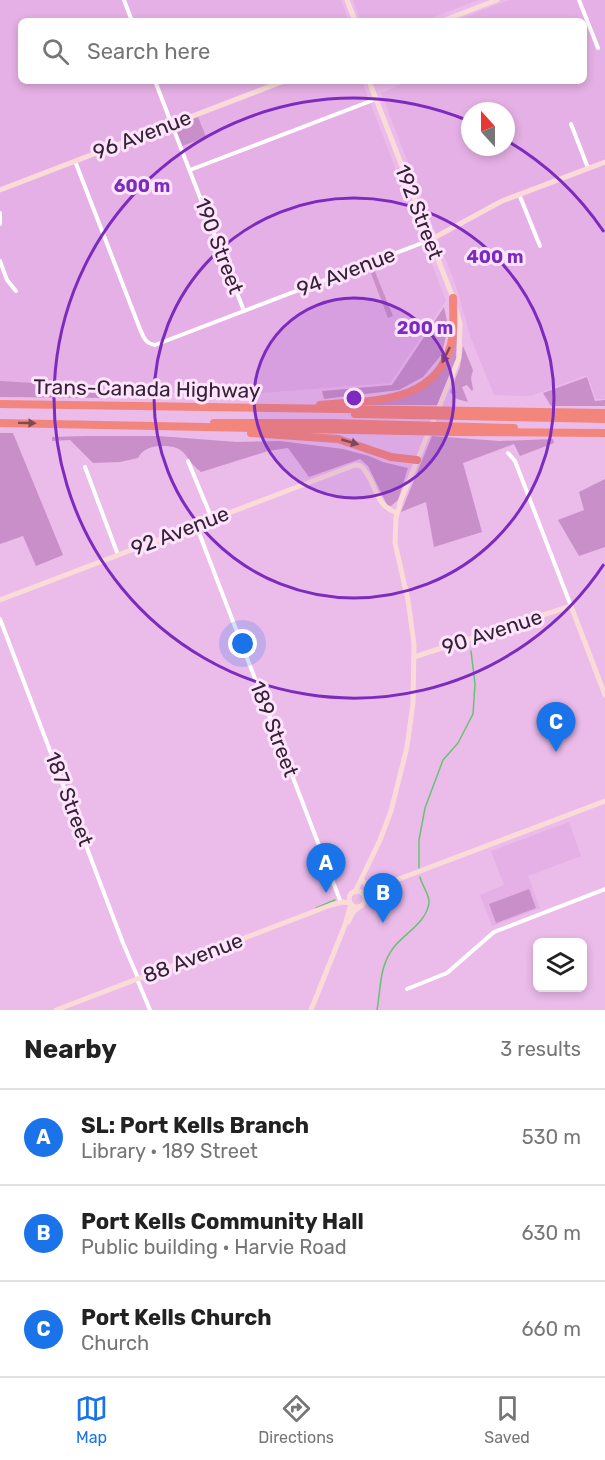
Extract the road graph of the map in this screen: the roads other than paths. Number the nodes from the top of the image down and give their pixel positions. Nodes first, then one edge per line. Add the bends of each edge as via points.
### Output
1 (124, 0) edge
2 (347, 0) edge
3 (497, 0) edge
4 (579, 0) edge
5 (131, 18) edge
6 (354, 18) edge
7 (450, 18) edge
8 (586, 18) edge
9 (587, 20) edge
10 (598, 48) dead end
11 (156, 84) edge
12 (276, 84) edge
13 (370, 84) edge
14 (376, 99) junction
15 (171, 124) junction
16 (570, 124) dead end
17 (75, 161) junction
18 (605, 162) edge
19 (588, 168) junction
20 (190, 170) junction
21 (0, 190) edge
22 (519, 194) junction
23 (0, 213) edge
24 (0, 224) edge
25 (430, 240) junction
26 (540, 246) dead end
27 (0, 261) edge
28 (16, 291) dead end
29 (453, 298) junction
30 (244, 311) junction
31 (0, 404) edge
32 (275, 408) junction
33 (294, 409) junction
34 (605, 413) edge
35 (605, 419) edge
36 (0, 423) edge
37 (103, 424) junction
38 (208, 428) junction
39 (593, 432) junction
40 (605, 433) edge
41 (508, 453) dead end
42 (417, 460) junction
43 (188, 461) dead end
44 (85, 467) dead end
45 (397, 513) junction
46 (212, 519) junction
47 (196, 525) junction
48 (117, 555) junction
49 (0, 600) edge
50 (571, 606) junction
51 (0, 619) edge
52 (414, 657) junction
53 (605, 695) edge
54 (605, 801) edge
55 (366, 869) junction
56 (363, 881) junction
57 (377, 888) junction
58 (605, 890) edge
59 (362, 893) junction
60 (353, 894) junction
61 (340, 900) junction
62 (365, 901) junction
63 (351, 903) junction
64 (332, 905) junction
65 (360, 907) junction
66 (347, 917) junction
67 (345, 926) junction
68 (138, 979) junction
69 (407, 989) dead end
70 (56, 1010) edge
71 (150, 1010) edge
72 (310, 1010) edge

1 - 5 street
2 - 6 main road
3 - 7 main road
4 - 8 street
9 - 10 street
11 - 15 street, 190 Street
12 - 15 main road, 96 Avenue
13 - 14 main road, 192 Street
14 - 20 street
14 - 25 main road, 192 Street
15 - 17 main road, 96 Avenue
15 - 20 street, 190 Street
16 - 19 street
17 - 21 main road, 96 Avenue
17 - 30 street, 94 Avenue via 144,340 155,345
18 - 19 main road, 94 Avenue
19 - 22 main road, 94 Avenue
20 - 30 street, 190 Street
22 - 25 main road, 94 Avenue
22 - 26 street
23 - 24 street
25 - 29 main road, 192 Street
25 - 30 street, 94 Avenue
27 - 28 street
29 -> 32 highway via 451,345 443,364 414,391 394,398
29 - 42 main road, 192 Street via 460,324 456,367
31 - 32 highway, Trans-Canada Highway
32 - 33 highway, Trans-Canada Highway
33 - 34 highway, Trans-Canada Highway
33 - 35 highway, Trans-Canada Highway via 398,416
36 -> 37 highway, Trans-Canada Highway
37 - 38 highway, Trans-Canada Highway
37 - 39 highway, Trans-Canada Highway via 332,423
38 - 39 highway, Trans-Canada Highway
38 -> 42 highway via 338,439 391,457
39 - 40 highway, Trans-Canada Highway
41 - 50 street
42 - 45 main road, 192 Street
43 - 46 street
44 - 48 street
45 - 46 main road, 92 Avenue via 384,506 366,471 361,466 351,466
45 - 52 main road, 192 Street via 395,538
46 - 47 main road, 92 Avenue
47 - 48 main road, 92 Avenue
47 - 61 street, 189 Street
48 - 49 main road, 92 Avenue
50 - 52 main road, 90 Avenue
50 - 53 main road
51 - 68 street, 187 Street
52 - 55 main road, 192 Street via 413,704 403,769
54 - 57 main road
55 - 56 main road
55 - 60 main road
56 - 57 main road
56 - 59 main road
57 - 59 main road
57 - 62 main road
58 - 69 street via 494,932 447,973
59 - 60 main road
59 - 62 main road
60 - 61 main road, 88 Avenue
60 - 63 main road
61 - 64 main road, 88 Avenue
62 - 65 main road
63 - 64 main road, 88 Avenue
63 - 65 main road
63 - 66 main road
64 - 66 main road via 344,909
64 - 68 main road, 88 Avenue
65 - 67 main road
66 - 67 main road
67 - 72 main road
68 - 70 main road, 88 Avenue
68 - 71 street, 187 Street

